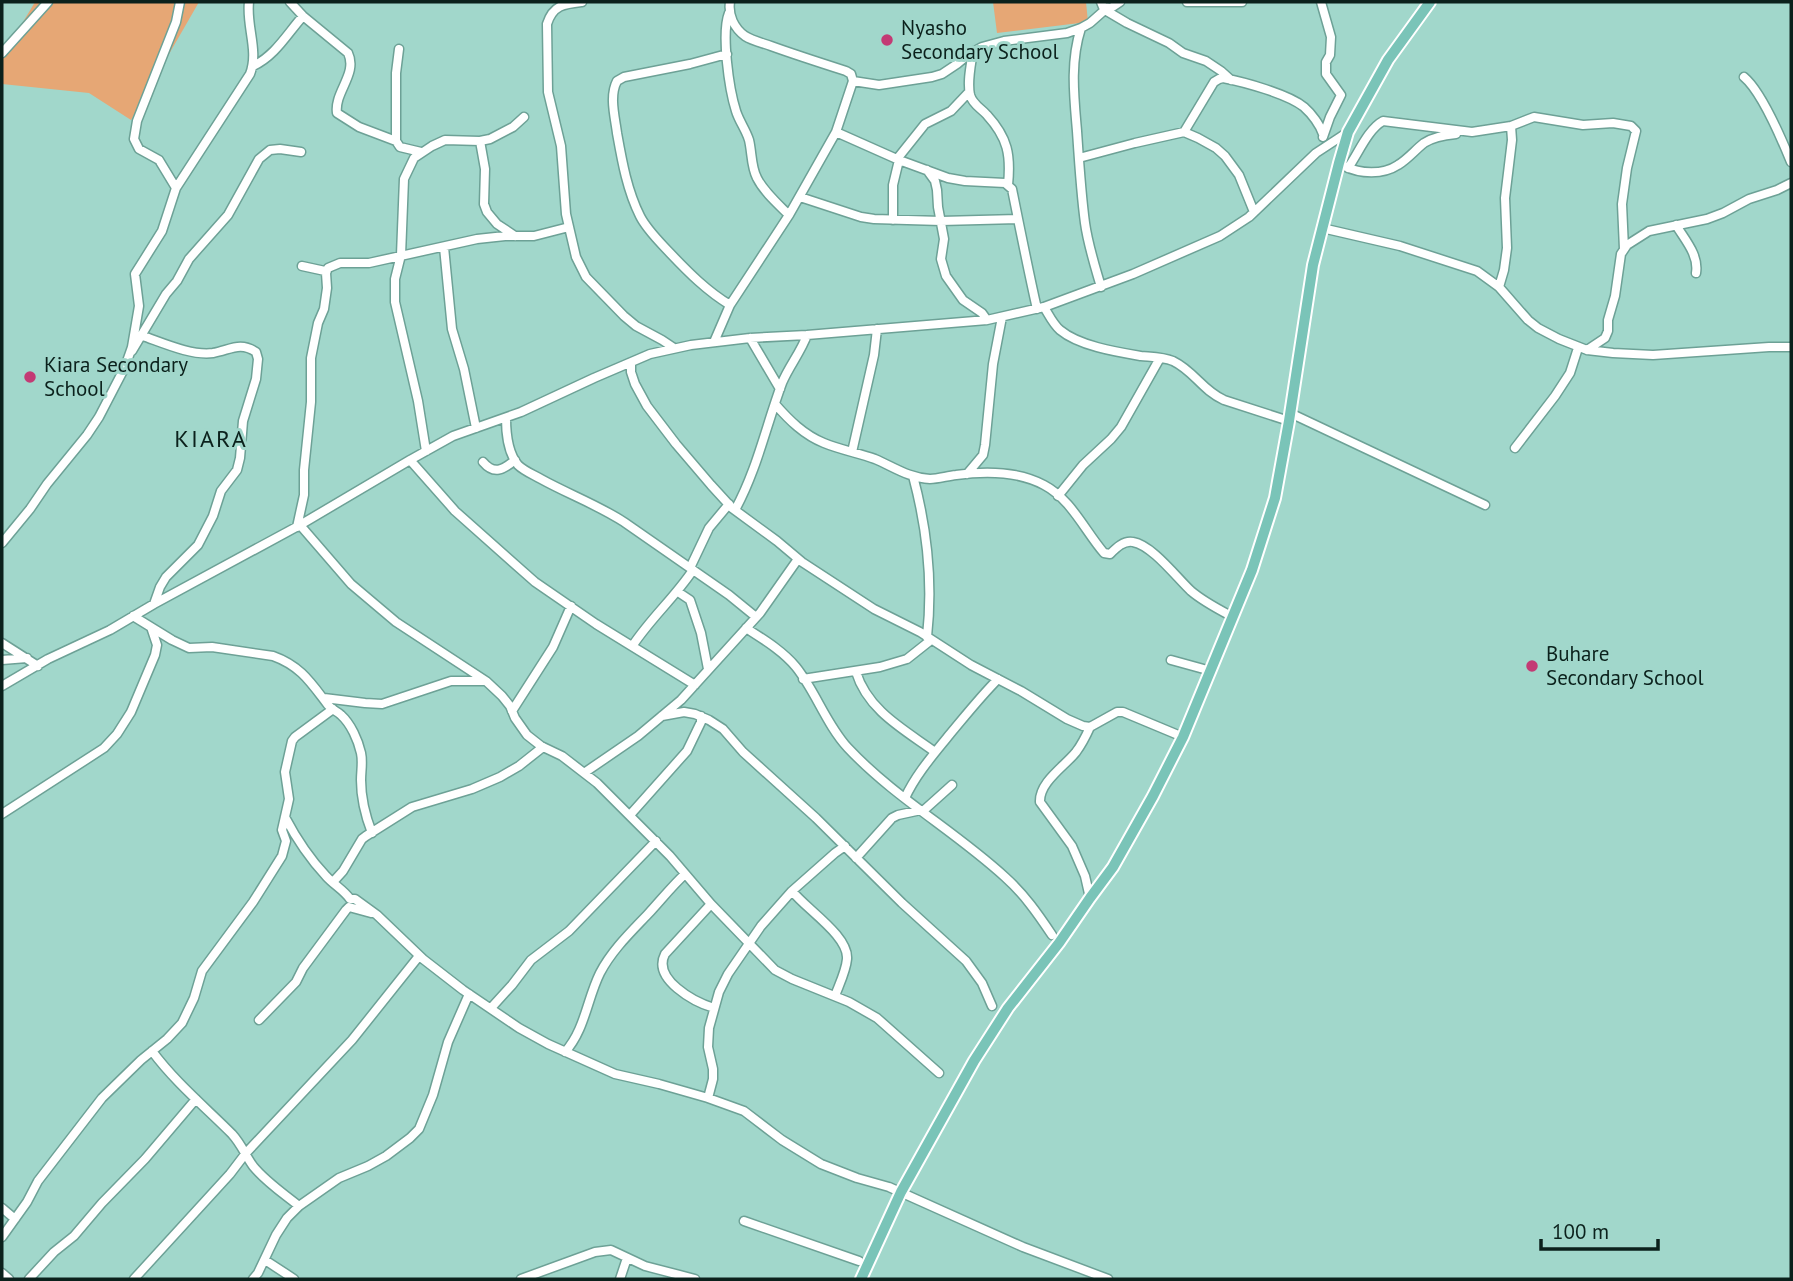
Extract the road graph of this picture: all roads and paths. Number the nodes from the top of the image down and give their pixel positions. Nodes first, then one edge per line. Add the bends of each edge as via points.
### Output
1 (48, 2) edge
2 (180, 2) edge
3 (249, 2) edge
4 (290, 2) edge
5 (549, 2) edge
6 (582, 2) edge
7 (730, 2) edge
8 (1121, 2) edge
9 (1187, 2) edge
10 (1242, 2) edge
11 (1321, 2) edge
12 (1430, 2) edge
13 (1104, 6) edge
14 (557, 8) junction
15 (729, 13) junction
16 (303, 16) junction
17 (1081, 28) junction
18 (399, 49) dead end
19 (973, 51) junction
20 (2, 53) edge
21 (727, 54) junction
22 (253, 66) junction
23 (1744, 77) dead end
24 (1231, 79) junction
25 (853, 81) junction
26 (970, 92) junction
27 (524, 117) dead end
28 (1511, 126) junction
29 (836, 132) junction
30 (1184, 132) junction
31 (1348, 132) junction
32 (1472, 132) junction
33 (1323, 134) junction
34 (396, 141) junction
35 (480, 141) junction
36 (1325, 146) junction
37 (301, 152) dead end
38 (421, 152) junction
39 (1079, 158) junction
40 (898, 159) junction
41 (1791, 162) edge
42 (1344, 166) junction
43 (927, 170) junction
44 (1791, 183) edge
45 (1009, 185) junction
46 (176, 188) junction
47 (800, 197) junction
48 (1254, 212) junction
49 (789, 215) junction
50 (1018, 219) junction
51 (893, 220) junction
52 (941, 221) junction
53 (1676, 225) junction
54 (569, 227) junction
55 (1322, 228) junction
56 (517, 237) junction
57 (444, 247) junction
58 (1624, 249) junction
59 (401, 255) junction
60 (302, 266) dead end
61 (327, 270) junction
62 (1696, 273) dead end
63 (1101, 287) junction
64 (1499, 287) junction
65 (730, 305) junction
66 (1040, 308) junction
67 (1002, 317) junction
68 (988, 320) junction
69 (877, 329) junction
70 (807, 335) junction
71 (143, 336) junction
72 (750, 338) junction
73 (714, 342) junction
74 (1791, 347) edge
75 (674, 348) junction
76 (1582, 349) junction
77 (128, 357) junction
78 (1160, 358) junction
79 (631, 363) junction
80 (780, 389) junction
81 (775, 404) junction
82 (1289, 417) junction
83 (506, 418) junction
84 (476, 428) junction
85 (1515, 448) dead end
86 (426, 452) junction
87 (852, 452) junction
88 (410, 460) junction
89 (515, 460) junction
90 (483, 462) dead end
91 (967, 474) junction
92 (913, 476) junction
93 (1058, 496) junction
94 (1485, 505) dead end
95 (732, 507) junction
96 (298, 526) junction
97 (2, 543) edge
98 (798, 559) junction
99 (691, 569) junction
100 (678, 592) junction
101 (154, 604) junction
102 (571, 606) junction
103 (133, 616) junction
104 (756, 617) junction
105 (1233, 617) junction
106 (151, 627) junction
107 (746, 628) junction
108 (929, 638) junction
109 (2, 643) edge
110 (633, 645) junction
111 (27, 659) junction
112 (2, 660) edge
113 (1171, 660) dead end
114 (38, 666) junction
115 (708, 669) junction
116 (1211, 671) junction
117 (856, 672) junction
118 (803, 679) junction
119 (998, 679) junction
120 (486, 681) junction
121 (695, 685) junction
122 (2, 686) edge
123 (324, 698) junction
124 (332, 709) junction
125 (512, 711) junction
126 (662, 716) junction
127 (701, 716) junction
128 (1090, 727) junction
129 (1183, 737) junction
130 (544, 747) junction
131 (935, 752) junction
132 (584, 773) junction
133 (953, 785) dead end
134 (904, 797) junction
135 (922, 811) junction
136 (2, 814) edge
137 (630, 815) junction
138 (285, 817) junction
139 (892, 818) junction
140 (372, 832) junction
141 (656, 841) junction
142 (845, 846) junction
143 (856, 858) junction
144 (685, 874) junction
145 (332, 882) junction
146 (792, 891) junction
147 (1090, 898) junction
148 (711, 904) junction
149 (377, 915) junction
150 (1052, 935) dead end
151 (750, 944) junction
152 (419, 956) junction
153 (469, 994) junction
154 (835, 996) junction
155 (992, 1006) dead end
156 (491, 1008) junction
157 (714, 1008) junction
158 (259, 1020) dead end
159 (152, 1051) junction
160 (565, 1052) junction
161 (939, 1073) dead end
162 (708, 1098) junction
163 (196, 1099) junction
164 (246, 1153) junction
165 (901, 1192) junction
166 (299, 1206) junction
167 (2, 1208) edge
168 (15, 1219) junction
169 (744, 1221) dead end
170 (2, 1237) edge
171 (627, 1258) junction
172 (265, 1260) junction
173 (859, 1261) dead end
174 (2, 1273) edge
175 (9, 1279) edge
176 (29, 1279) edge
177 (134, 1279) edge
178 (253, 1279) edge
179 (294, 1279) edge
180 (521, 1279) edge
181 (620, 1279) edge
182 (695, 1279) edge
183 (861, 1279) edge
184 (1108, 1279) edge

1 - 20 street
2 - 46 street via 134,139 139,149 159,160
3 - 22 street
4 - 16 street
5 - 14 street
6 - 14 street
7 - 15 street
8 - 13 street
9 - 10 street
11 - 33 street via 1331,37 1325,74 1341,95
12 - 31 main road via 1388,60
13 - 17 street
13 - 24 street
14 - 54 street via 547,24 548,92 561,146
15 - 21 street
15 - 25 street via 746,37 846,71
16 - 22 street via 274,52
16 - 34 street via 350,57 337,113
17 - 19 street
17 - 39 street via 1073,64
18 - 34 street
19 - 25 street via 932,77 879,85
19 - 26 street
21 - 49 street via 731,95 748,138 757,180
21 - 65 street via 624,77 617,81 613,93 623,164 641,219 692,276
22 - 46 street
23 - 41 street via 1753,85
24 - 30 street via 1214,82
24 - 33 street via 1297,102
25 - 29 street
26 - 40 street via 947,115 925,124
26 - 45 street via 975,105 1003,135
27 - 35 street via 502,134
28 - 32 street
28 - 58 street via 1534,117 1635,128 1622,204
28 - 64 street via 1505,198 1507,248
29 - 40 street
29 - 47 street
30 - 39 street
30 - 48 street via 1225,156 1239,175
31 - 36 street
31 - 42 main road
32 - 42 street via 1426,142 1395,167 1368,173
32 - 42 street via 1383,121
33 - 36 street
34 - 38 street via 400,148
35 - 38 street via 445,140
35 - 56 street via 487,212
36 - 48 street
37 - 71 street via 270,150 259,159 228,215 189,259
38 - 59 street via 404,180
39 - 63 street via 1085,223
40 - 43 street
40 - 51 street
42 - 55 main road
43 - 45 street via 948,178
43 - 52 street via 935,181
44 - 53 street via 1707,219
45 - 50 street
46 - 77 street via 162,231 135,274 139,306
47 - 49 street
47 - 51 street via 861,216
48 - 63 street via 1220,236
49 - 65 street
50 - 52 street
50 - 66 street via 1028,276
51 - 52 street
52 - 68 street via 946,276 963,300
53 - 58 street via 1649,231
53 - 62 street via 1696,258
54 - 56 street
54 - 75 street via 586,277 635,326
55 - 64 street via 1400,246 1477,271
55 - 82 main road
56 - 57 street via 491,237
57 - 59 street
57 - 84 street via 452,329
58 - 76 street via 1608,331 1605,338
59 - 61 street via 369,263 340,263
59 - 86 street via 396,302
60 - 61 street
61 - 96 street via 324,309 311,358 304,495
63 - 66 street
64 - 76 street via 1538,328
65 - 73 street
66 - 67 street
66 - 78 street via 1075,339 1108,350
67 - 68 street
67 - 91 street via 983,455
68 - 69 street
69 - 70 street
69 - 87 street
70 - 72 street
70 - 80 street
71 - 77 street
71 - 101 street via 198,352 245,346 256,352 258,359 237,470 221,491 198,545 166,577
72 - 73 street
72 - 80 street
73 - 75 street
74 - 76 street via 1653,355
75 - 79 street
76 - 85 street via 1555,396
77 - 97 street via 87,435
78 - 82 street via 1172,360 1215,396
78 - 93 street via 1121,427
79 - 83 street
79 - 95 street via 635,384 648,406
80 - 81 street
81 - 87 street via 805,433
81 - 95 street via 743,495
82 - 94 street
82 - 105 main road via 1275,498
83 - 84 street
83 - 89 street
84 - 86 street
86 - 88 street
87 - 92 street
88 - 96 street
88 - 102 street via 472,527 535,582
89 - 90 street via 495,470
89 - 99 street via 525,470 616,517
91 - 92 street via 931,479
91 - 93 street via 1021,477 1045,485
92 - 108 street via 924,521
93 - 105 street via 1104,552 1110,554 1127,542 1139,544 1206,603
95 - 98 street
95 - 99 street via 709,528
96 - 101 street
96 - 120 street via 351,584 396,622
98 - 104 street
98 - 108 street via 874,609
99 - 100 street
99 - 104 street
100 - 110 street
100 - 115 street via 690,600
101 - 103 street
102 - 110 street
102 - 125 street via 553,647
103 - 106 street
103 - 114 street
104 - 107 street
105 - 116 main road
106 - 123 street via 189,648 212,647 282,659 309,678
106 - 136 street via 155,655 117,734 104,748
107 - 115 street
107 - 118 street via 785,656
108 - 117 street via 907,659
108 - 119 street
109 - 111 street
110 - 121 street
111 - 112 street
111 - 114 street
113 - 116 street
114 - 122 street
115 - 121 street
116 - 129 main road
117 - 118 street
117 - 131 street via 874,706
118 - 134 street via 847,747
119 - 128 street via 1067,719
119 - 131 street
120 - 123 street via 451,681 382,704
120 - 125 street
121 - 126 street
123 - 124 street
124 - 138 street via 292,741 286,761 289,799
124 - 140 street via 348,723 357,740 363,807
125 - 130 street via 527,735
126 - 127 street via 684,712
126 - 132 street
127 - 137 street via 687,751
127 - 142 street via 723,729
128 - 129 street via 1124,712
128 - 147 street via 1077,751 1042,791 1040,802 1075,853
129 - 147 main road via 1113,867
130 - 132 street
130 - 140 street via 500,777 412,807
131 - 134 street
132 - 137 street
133 - 135 street
134 - 135 street
134 - 139 street
135 - 139 street
135 - 150 street via 1006,878
137 - 141 street
138 - 145 street via 295,837
138 - 159 street via 282,856 202,971 182,1023
139 - 143 street
140 - 145 street
141 - 144 street
141 - 156 street via 569,931 531,960
142 - 143 street
142 - 146 street
143 - 155 street via 966,961
144 - 148 street
144 - 160 street via 612,954
145 - 149 street via 350,900
146 - 151 street
146 - 154 street via 846,949 848,957
147 - 165 main road via 1003,1015
148 - 151 street
148 - 157 street via 661,963 685,995
149 - 152 street
149 - 158 street via 349,907 296,982
151 - 154 street via 775,970
151 - 157 street via 728,974
152 - 153 street
152 - 164 street via 352,1040
153 - 156 street
153 - 166 street via 419,1129 386,1156 338,1178
154 - 161 street via 877,1018
156 - 160 street
157 - 162 street via 708,1038 713,1079
159 - 163 street
159 - 168 street via 102,1098 38,1181
160 - 162 street via 615,1074
162 - 165 street via 744,1111 821,1164
163 - 164 street
163 - 176 street via 74,1236
164 - 166 street via 260,1174
164 - 177 street
165 - 183 main road
165 - 184 street via 1019,1246
166 - 172 street via 279,1229
167 - 168 street
168 - 170 street
169 - 173 street
171 - 180 street via 611,1250 595,1252
171 - 181 street
171 - 182 street
172 - 178 street
172 - 179 street
174 - 175 street

